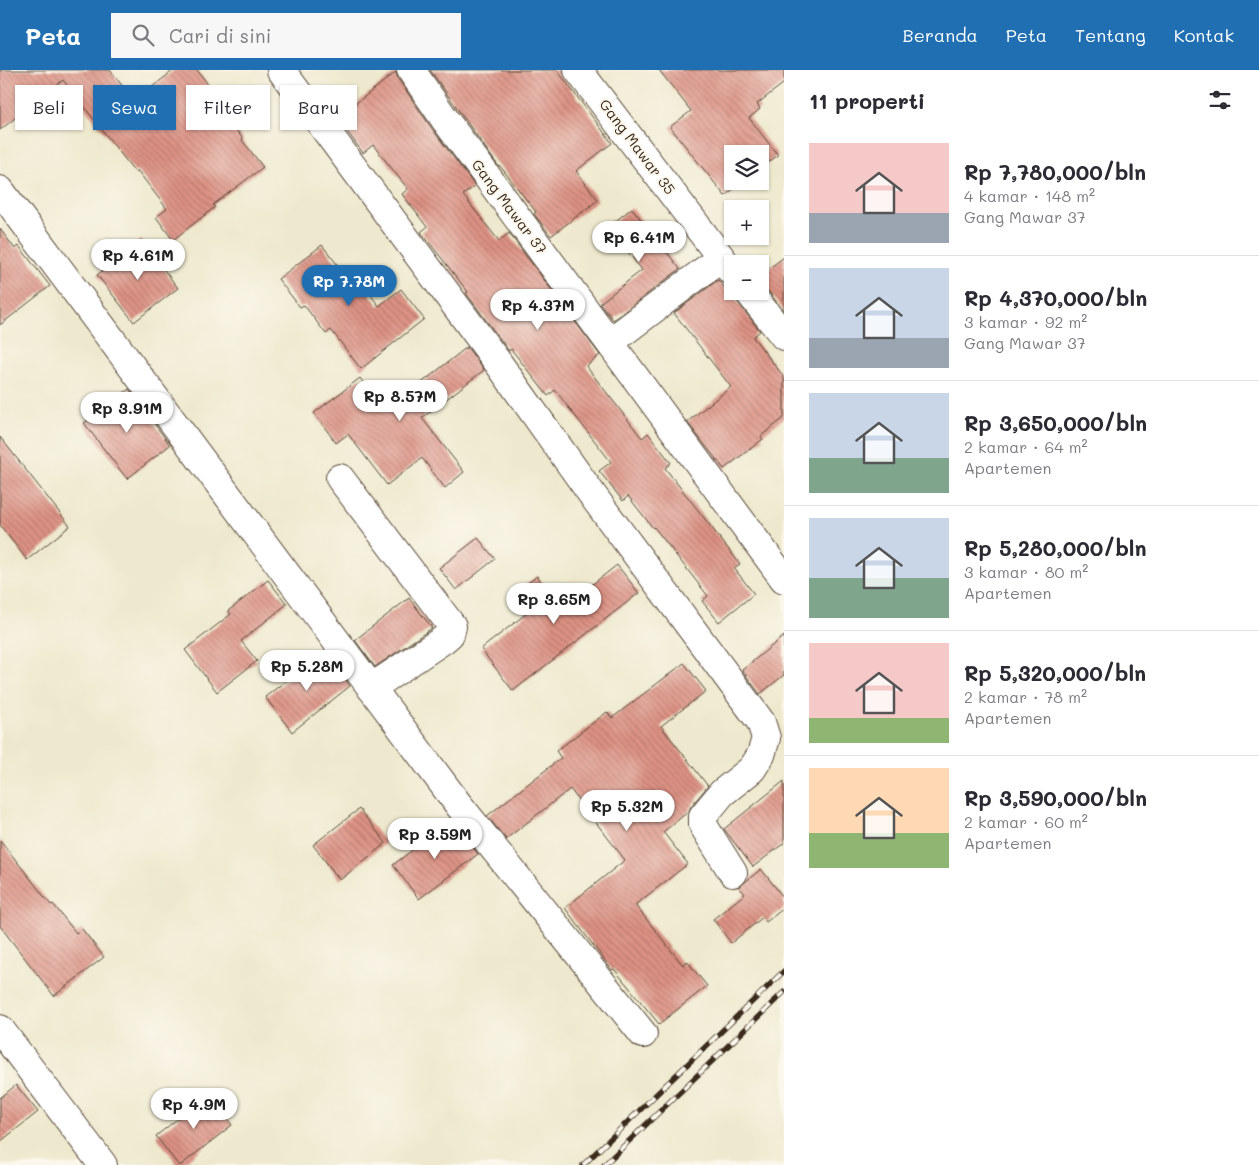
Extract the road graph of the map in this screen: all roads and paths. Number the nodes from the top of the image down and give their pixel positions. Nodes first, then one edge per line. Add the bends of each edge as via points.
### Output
1 (281, 70) edge
2 (411, 70) edge
3 (578, 70) edge
4 (0, 190) edge
5 (724, 261) edge
6 (724, 267) edge
7 (755, 300) edge
8 (784, 336) edge
9 (610, 342) junction
10 (340, 478) dead end
11 (784, 579) edge
12 (371, 688) junction
13 (733, 873) dead end
14 (0, 1029) edge
15 (643, 1034) dead end
16 (103, 1165) edge

1 - 13 street via 761,722 766,738 762,754 752,769 722,793 702,821
2 - 9 street, Gang Mawar 37
3 - 5 street, Gang Mawar 35
4 - 12 street
6 - 9 street
7 - 8 street
9 - 11 street, Gang Mawar 37
10 - 12 street via 452,626 450,634 443,640
12 - 15 street via 458,804
14 - 16 street

